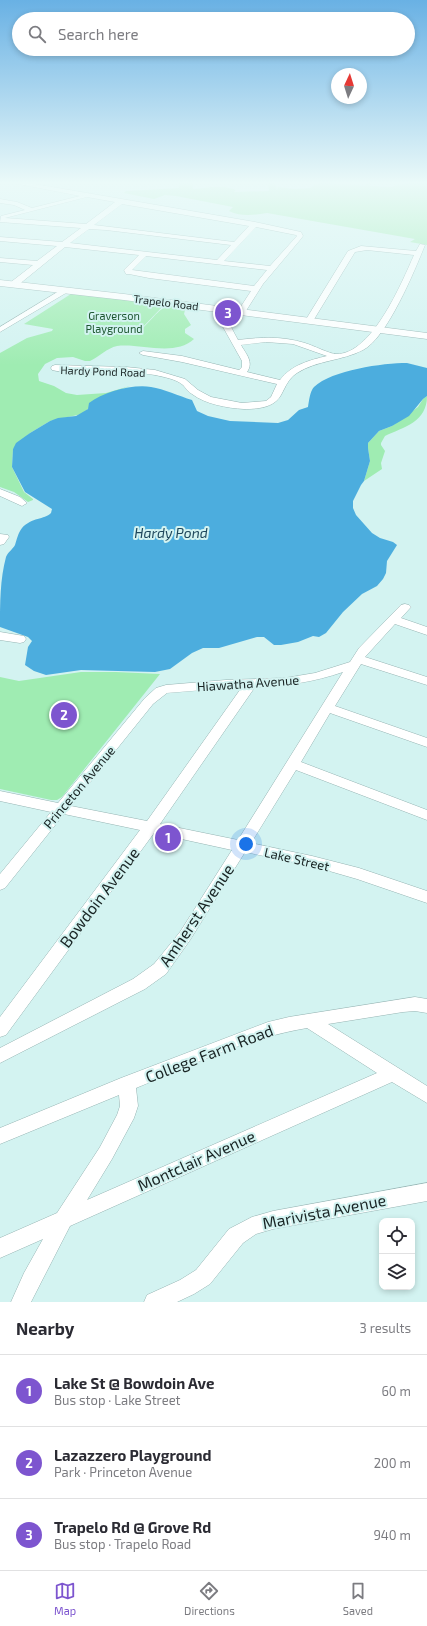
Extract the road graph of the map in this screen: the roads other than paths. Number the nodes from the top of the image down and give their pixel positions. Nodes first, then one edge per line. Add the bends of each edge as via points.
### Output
1 (48, 243) edge
2 (226, 243) edge
3 (293, 243) edge
4 (64, 244) junction
5 (237, 244) joint
6 (422, 245) dead end
7 (145, 253) junction
8 (419, 253) junction
9 (0, 260) edge
10 (219, 262) junction
11 (39, 263) junction
12 (273, 269) junction
13 (0, 283) edge
14 (14, 284) junction
15 (67, 290) junction
16 (256, 290) junction
17 (238, 312) junction
18 (309, 321) junction
19 (0, 322) edge
20 (10, 324) junction
21 (0, 330) edge
22 (378, 330) junction
23 (427, 336) edge
24 (236, 343) junction
25 (143, 353) dead end
26 (334, 356) junction
27 (55, 368) dead end
28 (242, 372) junction
29 (283, 383) junction
30 (0, 492) edge
31 (22, 503) dead end
32 (405, 607) dead end
33 (393, 619) junction
34 (427, 631) edge
35 (1, 638) edge
36 (20, 640) dead end
37 (355, 662) junction
38 (427, 681) edge
39 (251, 684) junction
40 (160, 691) joint
41 (328, 708) junction
42 (427, 743) edge
43 (292, 764) junction
44 (0, 796) edge
45 (62, 809) junction
46 (427, 815) edge
47 (150, 828) junction
48 (242, 846) junction
49 (0, 884) edge
50 (427, 897) edge
51 (427, 1005) edge
52 (309, 1021) junction
53 (0, 1030) edge
54 (0, 1056) edge
55 (393, 1074) junction
56 (127, 1084) junction
57 (427, 1095) edge
58 (0, 1136) edge
59 (427, 1192) edge
60 (64, 1219) junction
61 (0, 1248) edge
62 (166, 1300) edge
63 (21, 1302) edge

1 - 4 street
2 - 5 street
3 - 12 street
4 - 7 street
4 - 11 street
5 - 10 street
6 - 8 street, Hardy Pond Road
7 - 10 street
7 - 16 street via 128,270 129,272
8 - 18 street via 367,248 355,250 348,256
8 - 22 street, Hardy Pond Road
9 - 11 street
10 - 12 street
11 - 14 street
12 - 16 street
13 - 14 main road, Trapelo Road
14 - 15 main road, Trapelo Road
15 - 17 main road, Trapelo Road
15 - 20 street
16 - 17 street
17 - 18 main road, Trapelo Road
17 - 24 street via 229,318 227,327
18 - 22 main road, Trapelo Road
19 - 20 street
20 - 21 street
22 - 23 main road, Trapelo Road
22 - 26 street, Hardy Pond Road via 366,346
24 - 26 street via 260,340 289,341
24 - 28 street via 246,361
25 - 28 street via 182,358
26 - 29 street, Hardy Pond Road via 298,369
27 - 29 street, Hardy Pond Road via 132,370 168,376 182,381 196,393 243,406 272,402
28 - 29 street
30 - 31 street
32 - 33 street
33 - 34 street
33 - 37 street
35 - 36 street
37 - 38 street
37 - 39 street, Hiawatha Avenue via 328,673 299,680
37 - 41 street, Amherst Avenue
39 - 40 street, Hiawatha Avenue
39 - 47 street, Bowdoin Avenue
40 - 45 street, Princeton Avenue via 149,701
41 - 42 street
41 - 43 street, Amherst Avenue
43 - 46 street
43 - 48 street, Amherst Avenue
44 - 45 street, Lake Street
45 - 47 street, Lake Street
45 - 49 street, Princeton Avenue
47 - 48 street, Lake Street
47 - 53 street, Bowdoin Avenue
48 - 50 street, Lake Street via 333,867
48 - 54 street, Amherst Avenue via 185,936 160,968 139,984
51 - 52 street, College Farm Road via 403,1004
52 - 55 street
52 - 56 street, College Farm Road via 254,1034
55 - 57 street
55 - 60 street, Montclair Avenue
56 - 58 street, College Farm Road
56 - 60 street via 129,1106 125,1118
59 - 62 street, Marivista Avenue via 252,1226 236,1236 203,1277
60 - 61 street, Montclair Avenue
60 - 63 street

